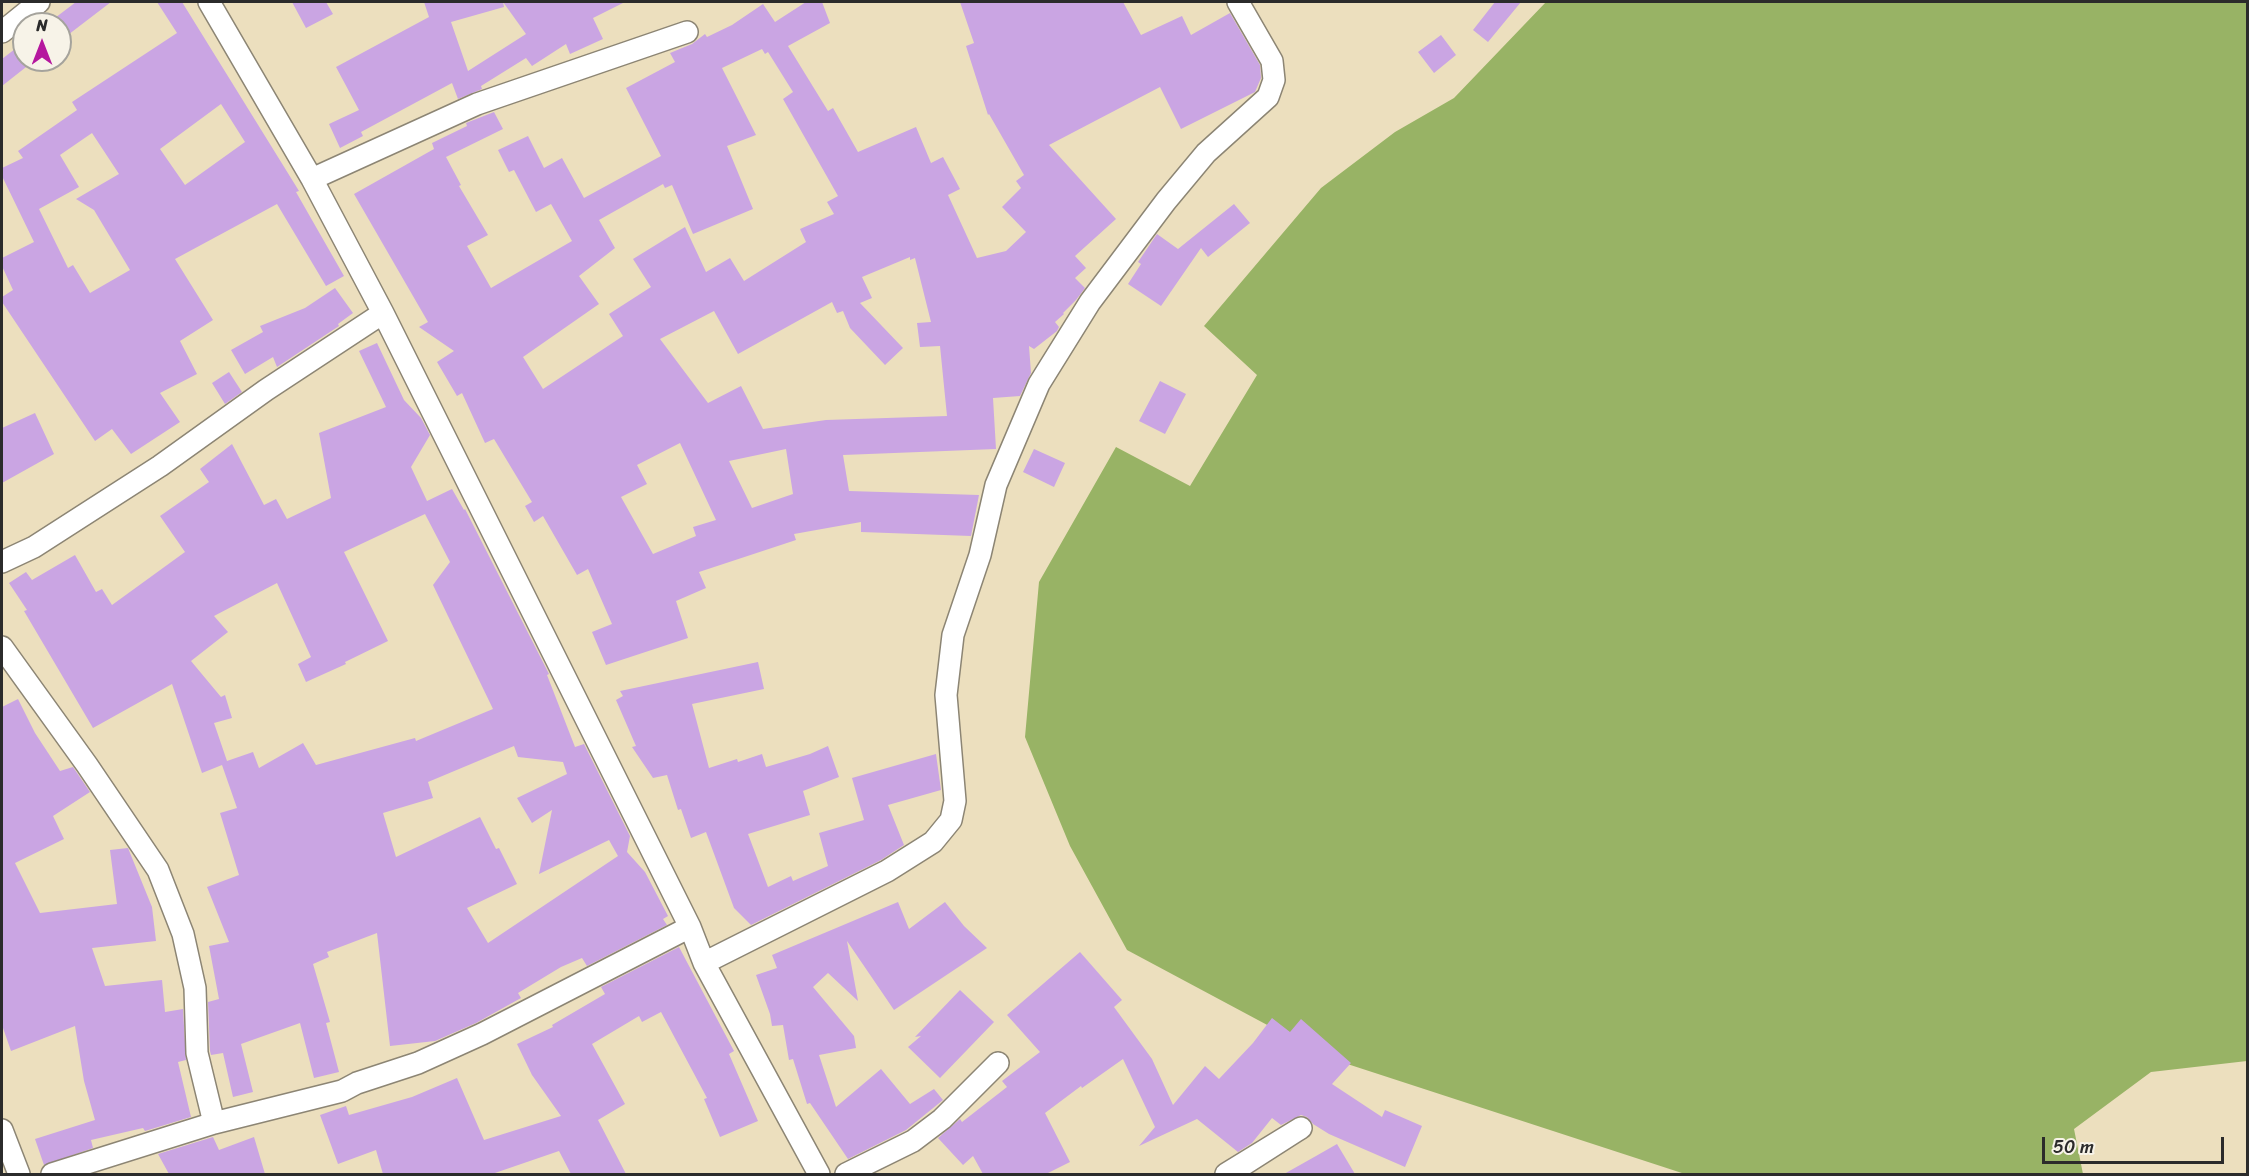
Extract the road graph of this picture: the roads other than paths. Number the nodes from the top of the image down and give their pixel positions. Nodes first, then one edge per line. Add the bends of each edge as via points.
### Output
1 (39, 2) edge
2 (209, 2) edge
3 (1238, 2) edge
4 (2, 32) edge
5 (687, 32) dead end
6 (312, 179) junction
7 (384, 313) junction
8 (2, 562) edge
9 (2, 647) edge
10 (690, 927) junction
11 (704, 963) junction
12 (998, 1063) dead end
13 (214, 1124) junction
14 (2, 1130) edge
15 (19, 1174) edge
16 (52, 1174) edge
17 (819, 1174) edge
18 (846, 1174) edge

1 - 4 street
2 - 6 street
3 - 11 street via 1272,61 1274,80 1268,97 1206,153 1090,302 1039,384 996,485 980,555 953,635 946,695 955,801 951,820 933,842 887,871
5 - 6 street via 477,104
6 - 7 street
7 - 8 street via 160,466 34,547
7 - 10 street
9 - 13 street via 158,870 183,934 195,988 197,1053
10 - 11 street
10 - 13 street via 418,1063 342,1091
11 - 17 street
12 - 18 street via 942,1119 913,1141
13 - 16 street
14 - 15 street

